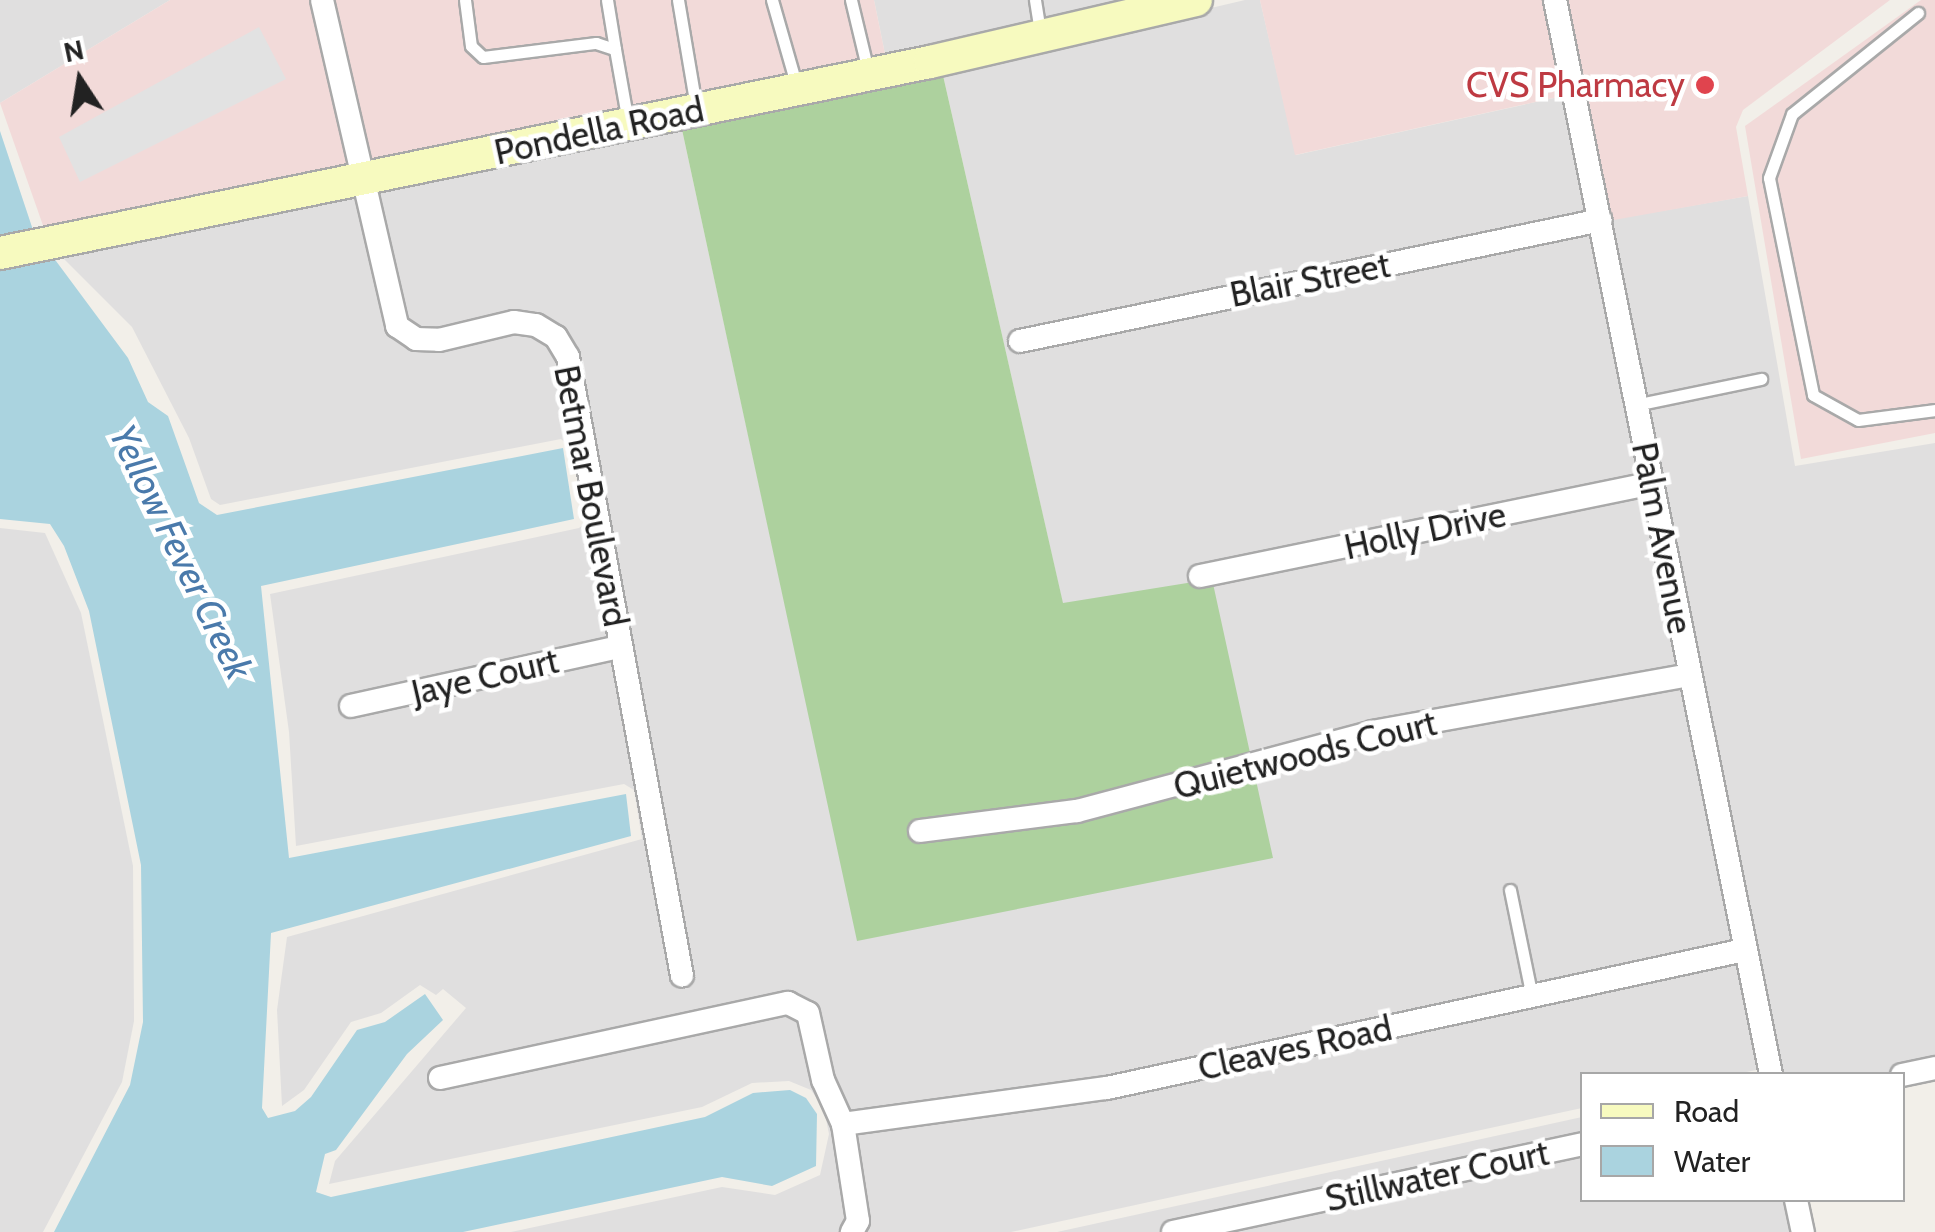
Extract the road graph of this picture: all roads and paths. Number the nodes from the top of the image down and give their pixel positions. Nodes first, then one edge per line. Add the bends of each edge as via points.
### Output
1 (322, 0) edge
2 (464, 0) edge
3 (607, 0) edge
4 (678, 0) edge
5 (772, 0) edge
6 (851, 0) edge
7 (1035, 0) edge
8 (1196, 0) edge
9 (1555, 0) edge
10 (1918, 14) dead end
11 (1041, 37) junction
12 (616, 49) junction
13 (868, 75) junction
14 (797, 90) junction
15 (697, 110) junction
16 (628, 125) junction
17 (361, 180) junction
18 (1601, 220) junction
19 (0, 253) edge
20 (1020, 341) dead end
21 (1760, 379) dead end
22 (1635, 405) junction
23 (1935, 410) edge
24 (1650, 484) junction
25 (1200, 576) dead end
26 (620, 647) junction
27 (1690, 675) junction
28 (350, 706) dead end
29 (920, 832) dead end
30 (1510, 890) dead end
31 (1744, 950) junction
32 (682, 976) dead end
33 (1532, 998) junction
34 (1935, 1068) edge
35 (1771, 1072) edge
36 (1905, 1074) edge
37 (440, 1078) dead end
38 (843, 1124) junction
39 (1580, 1144) edge
40 (1796, 1202) edge
41 (852, 1232) edge
42 (1174, 1232) edge
43 (1803, 1232) edge

1 - 17 street, Betmar Boulevard
2 - 12 lane via 472,46 483,57 596,43
3 - 12 lane
4 - 15 lane
5 - 14 lane
6 - 13 lane
7 - 11 lane
8 - 11 main road, Pondella Road
9 - 18 street, Palm Avenue
10 - 23 lane via 1792,114 1770,178 1812,395 1858,420
11 - 13 main road, Pondella Road
12 - 16 lane
13 - 14 main road, Pondella Road
14 - 15 main road, Pondella Road
15 - 16 main road, Pondella Road
16 - 17 main road, Pondella Road
17 - 19 main road, Pondella Road
17 - 26 street, Betmar Boulevard via 397,326 416,338 440,340 514,322 536,325 556,337 568,357
18 - 20 street, Blair Street
18 - 22 street, Palm Avenue
21 - 22 lane
22 - 24 street, Palm Avenue
24 - 25 street, Holly Drive
24 - 27 street, Palm Avenue
26 - 28 street, Jaye Court
26 - 32 street, Betmar Boulevard
27 - 29 street, Quietwoods Court via 1373,732 1077,812
27 - 31 street, Palm Avenue
30 - 33 lane
31 - 33 street, Cleaves Road
31 - 35 street, Palm Avenue
33 - 38 street, Cleaves Road via 1106,1088
34 - 36 street
37 - 38 street via 788,1003 808,1013 823,1080
38 - 41 street via 858,1220
39 - 42 street, Stillwater Court
40 - 43 street

